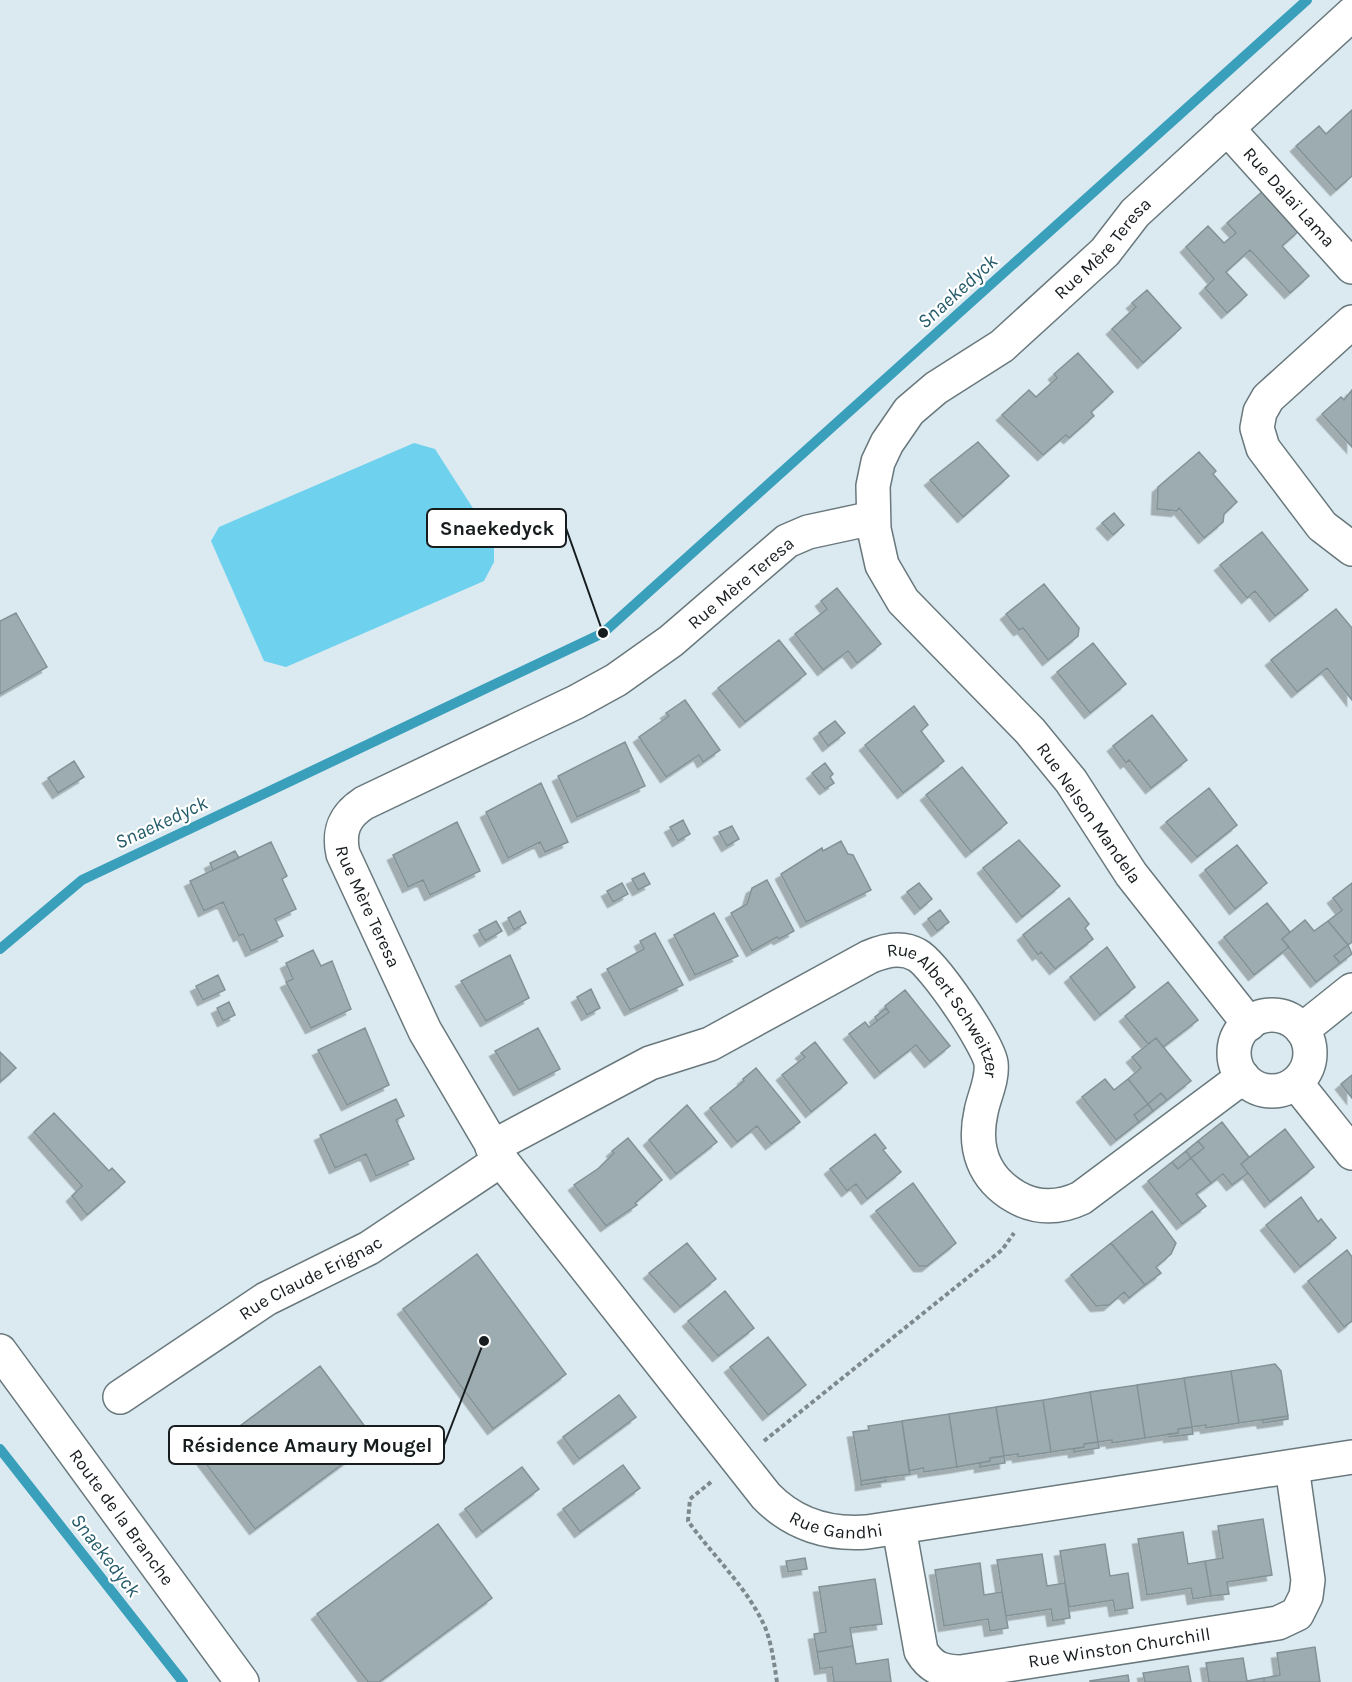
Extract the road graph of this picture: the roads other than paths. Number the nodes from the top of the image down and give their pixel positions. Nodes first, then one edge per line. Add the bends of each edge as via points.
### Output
1 (1352, 14) edge
2 (1227, 128) junction
3 (1352, 267) edge
4 (1352, 322) edge
5 (873, 518) junction
6 (1352, 549) edge
7 (1352, 990) edge
8 (1249, 1024) junction
9 (1302, 1030) junction
10 (1243, 1077) junction
11 (1296, 1083) junction
12 (1352, 1153) edge
13 (497, 1154) junction
14 (0, 1351) edge
15 (120, 1397) dead end
16 (1352, 1457) edge
17 (1292, 1467) junction
18 (899, 1528) junction
19 (242, 1682) edge

1 - 2 street, Rue Mère Teresa
2 - 3 street, Rue Dalaï Lama
2 - 5 street, Rue Mère Teresa via 1135,213 1105,252 1002,346 936,388 909,411 878,462
4 - 6 street via 1268,398 1257,428 1263,448 1322,526
5 - 8 street, Rue Nelson Mandela via 882,565 903,601 1030,730 1076,789 1131,874
5 - 13 street, Rue Mère Teresa via 808,532 787,541 632,670 584,699 364,803 344,822 340,838 343,854 407,996 449,1076
7 - 9 street
8 - 9 street via 1257,1018 1272,1016 1291,1020
8 - 10 street via 1239,1035 1235,1049 1236,1064
9 - 11 street via 1310,1055 1305,1072
10 - 11 street via 1253,1086 1270,1091
10 - 13 street, Rue Albert Schweitzer via 1081,1198 1050,1206 1028,1203 992,1179 978,1148 981,1112 992,1066 984,1042 926,962 900,950 879,952 710,1044 650,1063
11 - 12 street
13 - 15 street, Rue Claude Erignac via 369,1248 266,1299
13 - 18 street, Rue Gandhi via 775,1505 807,1524 850,1533
14 - 19 street, Route de la Branche
16 - 17 street, Rue Gandhi
17 - 18 street, Rue Gandhi
17 - 18 street, Rue Winston Churchill via 1308,1580 1303,1606 1285,1622 1196,1636 961,1672 940,1670 921,1651

